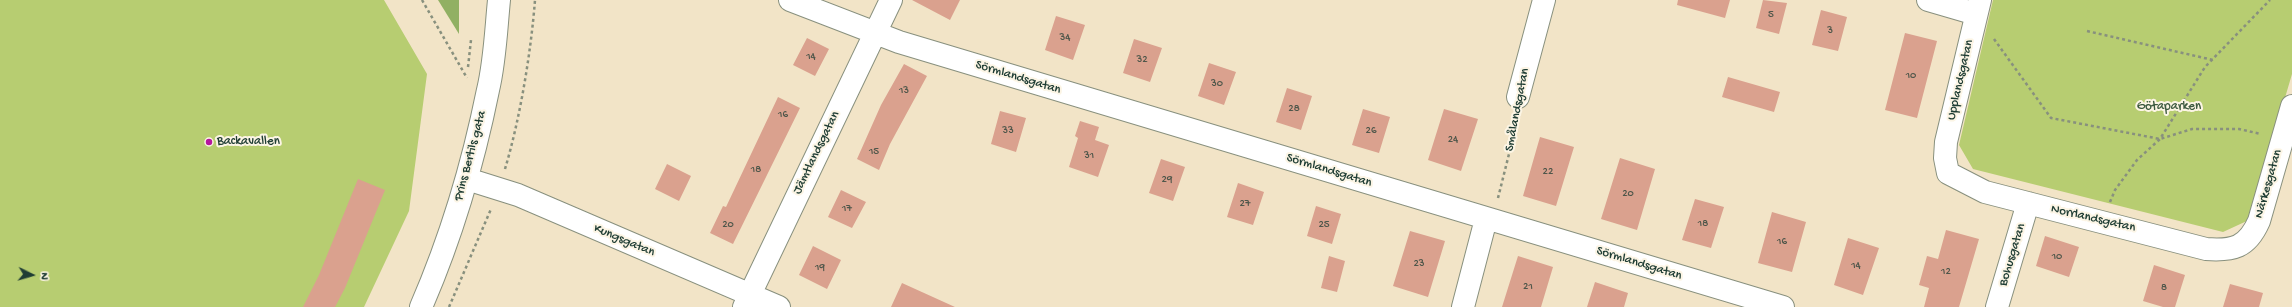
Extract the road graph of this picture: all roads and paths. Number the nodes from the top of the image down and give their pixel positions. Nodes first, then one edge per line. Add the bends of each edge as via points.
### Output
1 (422, 0) edge
2 (499, 0) edge
3 (536, 0) edge
4 (790, 0) edge
5 (891, 0) edge
6 (1544, 0) edge
7 (1928, 0) edge
8 (2270, 0) edge
9 (1978, 7) edge
10 (2087, 31) dead end
11 (472, 32) dead end
12 (875, 33) junction
13 (2213, 60) junction
14 (467, 78) junction
15 (465, 86) dead end
16 (1518, 97) joint
17 (2292, 106) edge
18 (2160, 139) junction
19 (2282, 140) junction
20 (1946, 161) joint
21 (467, 178) junction
22 (499, 189) junction
23 (2028, 203) junction
24 (1489, 220) junction
25 (2102, 221) junction
26 (2250, 238) joint
27 (747, 301) edge
28 (421, 307) edge
29 (449, 307) edge
30 (779, 307) edge
31 (1463, 307) edge
32 (1783, 307) edge
33 (1997, 307) edge

1 - 14 path
2 - 21 street, Prins Bertils gata via 489,89
3 - 22 path via 510,151
4 - 12 street, Sörmlandsgatan
5 - 12 street, Jämtlandsgatan
6 - 16 street, Smålandsgatan
7 - 9 street
8 - 13 path
9 - 18 path via 2051,118
9 - 20 street, Upplandsgatan via 1946,142
10 - 13 path
11 - 14 path
12 - 24 street, Sörmlandsgatan
12 - 27 street, Jämtlandsgatan
13 - 18 path via 2205,67
14 - 15 path
16 - 24 path, Smålandsgatan via 1522,99
17 - 19 street, Närkesgatan
18 - 19 path via 2192,130 2239,129
18 - 25 path via 2137,160 2115,190
19 - 26 street, Närkesgatan via 2259,222
20 - 23 street, Norrlandsgatan via 1948,173 1964,182 1986,192
21 - 22 street, Kungsgatan
21 - 28 street, Prins Bertils gata via 437,270
22 - 27 street, Kungsgatan via 518,195
22 - 29 path
23 - 25 street, Norrlandsgatan
23 - 33 street, Bohusgatan
24 - 31 street
24 - 32 street, Sörmlandsgatan
25 - 26 street, Norrlandsgatan via 2206,249 2224,250 2240,246
27 - 30 street, Kungsgatan

